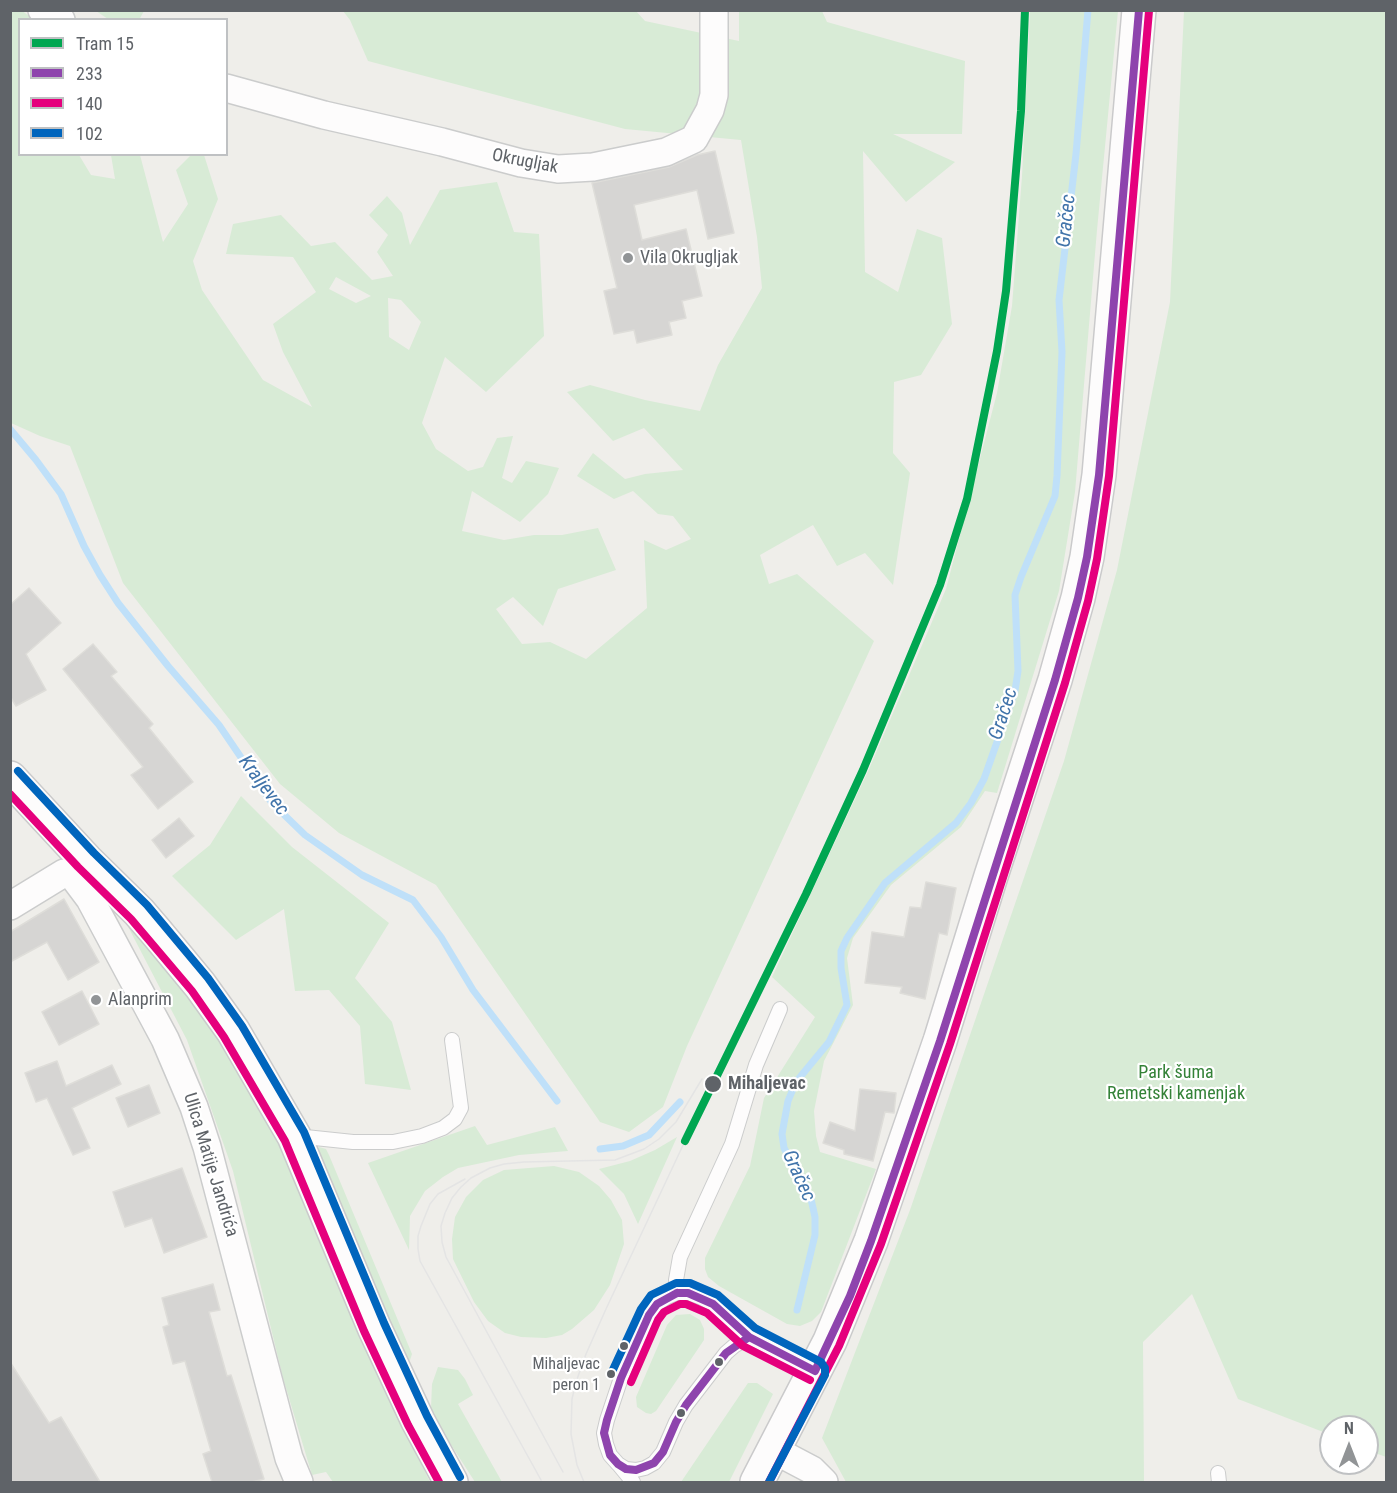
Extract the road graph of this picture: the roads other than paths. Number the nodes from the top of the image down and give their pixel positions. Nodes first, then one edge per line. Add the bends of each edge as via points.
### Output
1 (42, 10) edge
2 (714, 10) edge
3 (1139, 10) edge
4 (57, 18) edge
5 (228, 89) edge
6 (10, 778) edge
7 (10, 906) edge
8 (780, 1009) dead end
9 (452, 1040) dead end
10 (294, 1136) junction
11 (677, 1293) junction
12 (749, 1337) junction
13 (815, 1371) junction
14 (774, 1450) junction
15 (618, 1464) junction
16 (299, 1482) edge
17 (450, 1482) edge
18 (633, 1482) edge
19 (757, 1482) edge
20 (824, 1482) edge

1 - 4 street
2 - 5 street, Okrugljak via 714,95 694,139 666,152 593,167 564,170 521,163
3 - 13 main road via 1099,475 1078,598 940,1041 850,1296
6 - 10 main road via 139,912 200,985 233,1031
7 - 16 street, Ulica Matije Jandrića via 64,873 72,875 106,928 165,1039 195,1107
8 - 11 lane via 756,1065 732,1144 680,1257
9 - 10 lane via 462,1108 443,1128 393,1142
10 - 17 main road via 396,1374
11 - 12 lane via 688,1293 713,1304
11 - 15 lane via 657,1304 649,1315 621,1378 604,1433 610,1455
12 - 13 lane
12 - 15 lane via 726,1353 676,1422 663,1452 654,1462 636,1470
13 - 14 main road
14 - 19 main road
14 - 20 street via 812,1470
15 - 18 lane

